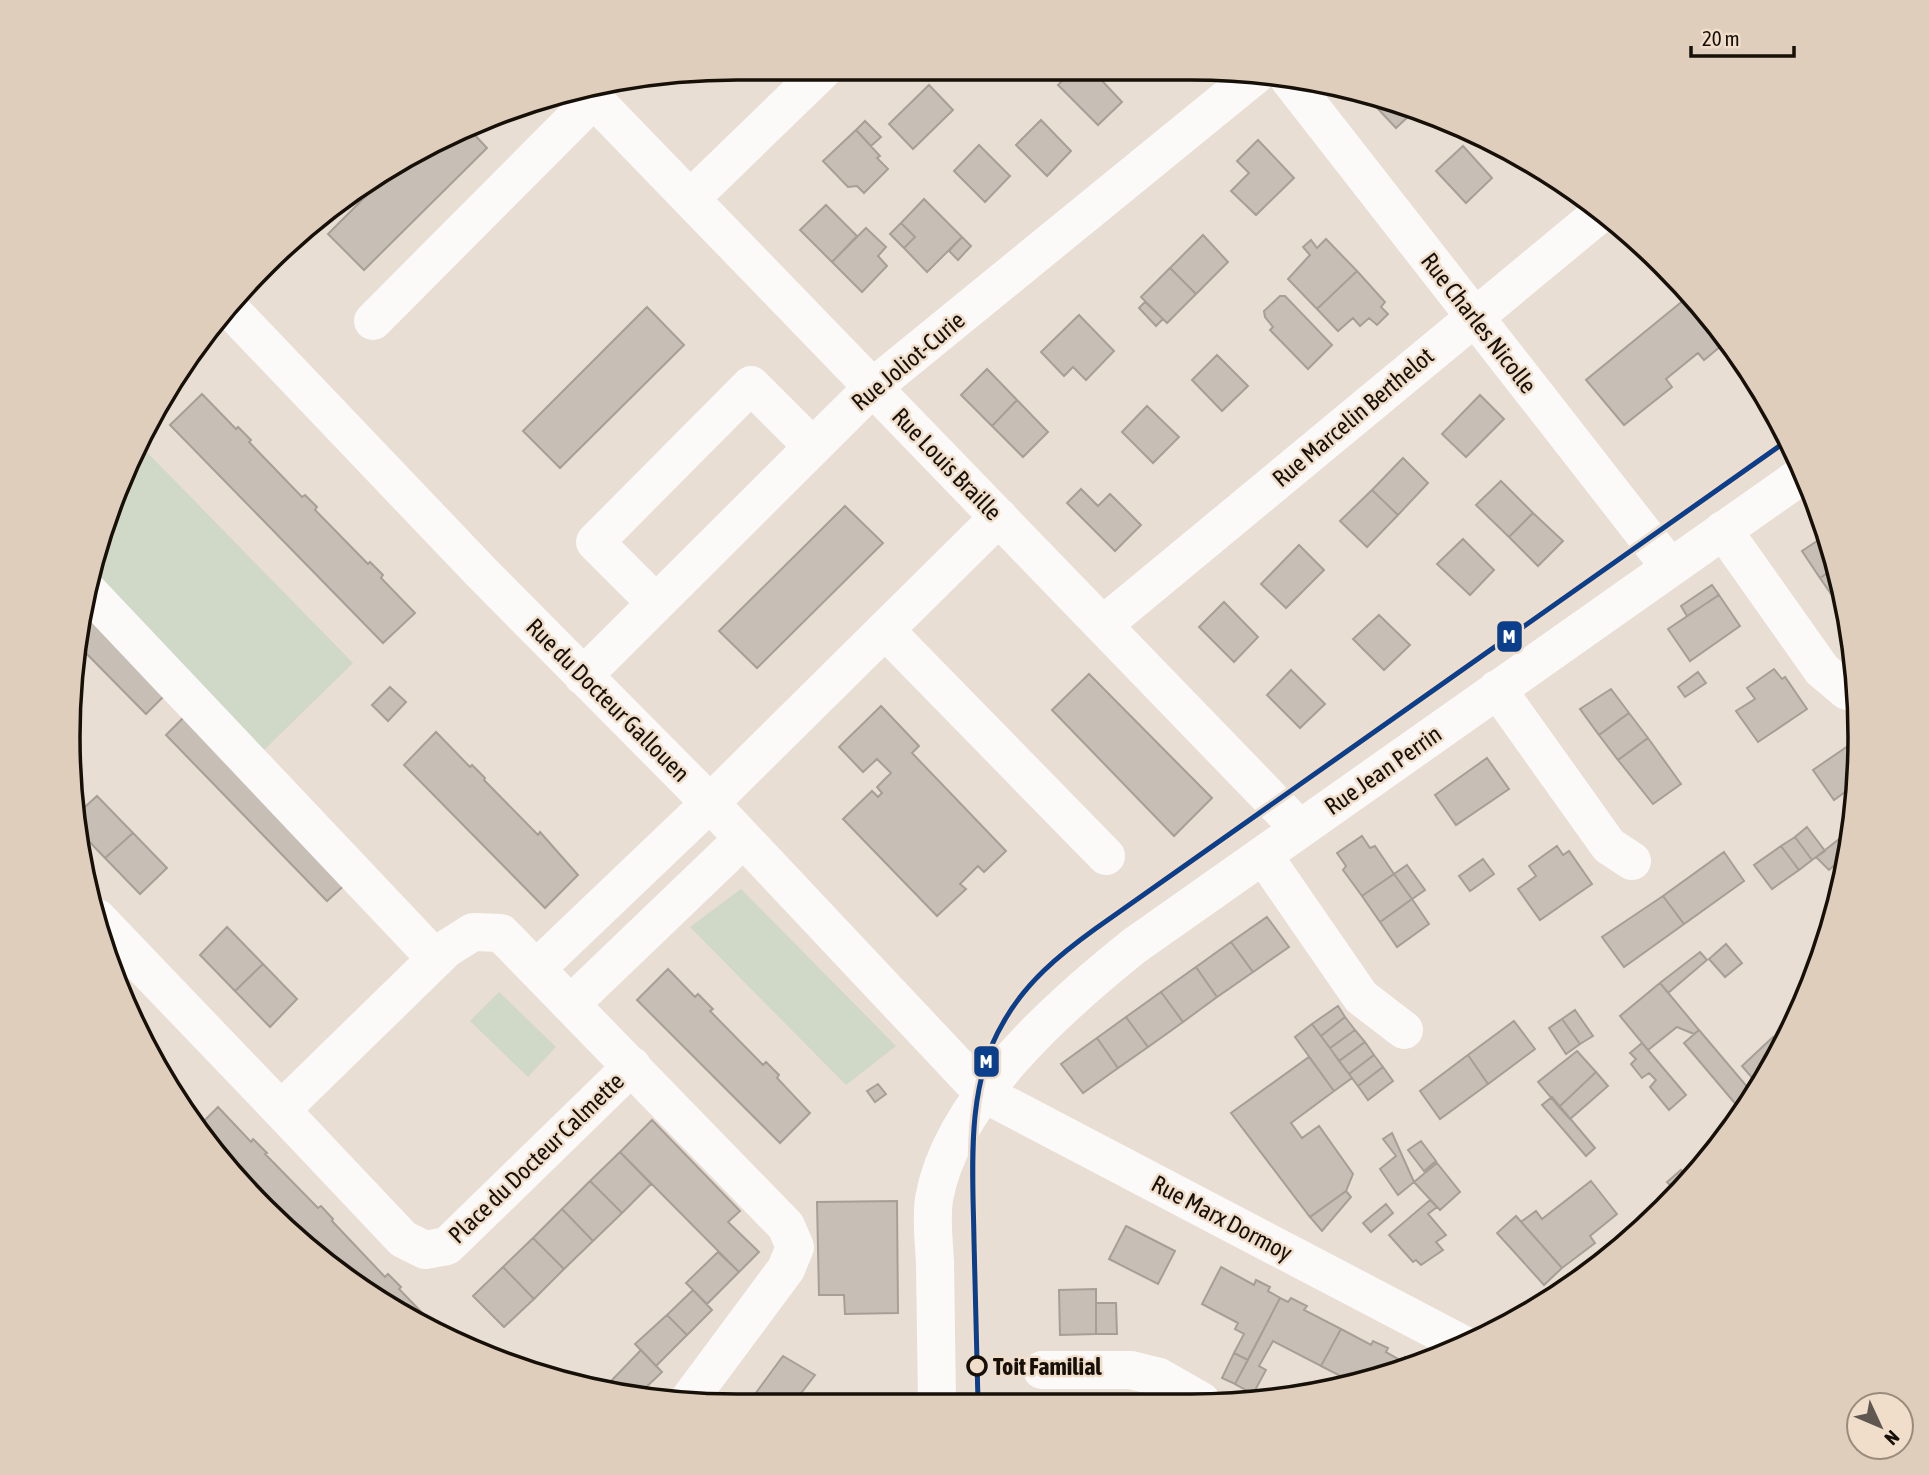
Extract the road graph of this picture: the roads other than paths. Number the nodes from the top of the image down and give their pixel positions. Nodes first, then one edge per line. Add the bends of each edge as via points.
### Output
1 (813, 80) edge
2 (1247, 83) edge
3 (1297, 89) edge
4 (592, 97) edge
5 (584, 99) edge
6 (691, 198) junction
7 (1594, 218) edge
8 (235, 315) edge
9 (1474, 316) junction
10 (373, 321) dead end
11 (873, 387) junction
12 (813, 447) junction
13 (1795, 480) edge
14 (999, 517) junction
15 (1723, 530) junction
16 (1670, 567) junction
17 (95, 599) edge
18 (656, 603) junction
19 (1103, 625) junction
20 (886, 630) junction
21 (583, 676) junction
22 (1497, 689) junction
23 (1847, 691) dead end
24 (710, 803) junction
25 (1300, 829) junction
26 (743, 839) junction
27 (1263, 855) junction
28 (1106, 856) dead end
29 (1632, 861) dead end
30 (110, 932) edge
31 (436, 959) junction
32 (536, 969) junction
33 (571, 1004) junction
34 (1404, 1030) dead end
35 (632, 1066) junction
36 (983, 1093) junction
37 (281, 1111) junction
38 (1453, 1339) edge
39 (1042, 1370) dead end
40 (694, 1393) edge
41 (937, 1394) edge
42 (1189, 1394) edge

1 - 6 street
2 - 11 street, Rue Joliot-Curie
3 - 9 street, Rue Charles Nicolle
4 - 6 street, Rue Louis Braille
5 - 10 street, Rue Louis Braille
6 - 11 street, Rue Louis Braille
7 - 9 street, Rue Marcelin Berthelot
8 - 21 street, Rue du Docteur Gallouen
9 - 16 street, Rue Charles Nicolle
9 - 19 street, Rue Marcelin Berthelot
11 - 12 street, Rue Joliot-Curie
11 - 14 street, Rue Louis Braille
12 - 18 street, Rue Joliot-Curie
12 - 18 street via 751,385 595,542
13 - 15 street, Rue Jean Perrin
14 - 19 street, Rue Louis Braille
14 - 20 street
15 - 16 street, Rue Jean Perrin
15 - 23 street via 1822,670
16 - 22 street, Rue Jean Perrin
17 - 31 street
18 - 21 street, Rue Joliot-Curie
19 - 25 street, Rue Louis Braille
20 - 24 street
20 - 28 street
21 - 24 street, Rue du Docteur Gallouen
22 - 25 street, Rue Jean Perrin
22 - 29 street via 1609,846
24 - 26 street, Rue du Docteur Gallouen
24 - 32 street
25 - 27 street, Rue Jean Perrin
26 - 33 street
26 - 36 street, Rue du Docteur Gallouen
27 - 34 street via 1361,997
27 - 36 street, Rue Jean Perrin via 1080,989
30 - 37 street
31 - 32 street, Place du Docteur Calmette via 473,932 500,933
31 - 37 street, Place du Docteur Calmette
32 - 33 street, Place du Docteur Calmette
33 - 35 street, Place du Docteur Calmette
35 - 37 street, Place du Docteur Calmette via 447,1246 425,1250 403,1239
35 - 40 street via 786,1226 795,1247 786,1269
36 - 38 street, Rue Marx Dormoy
36 - 41 street, Rue Jean Perrin via 947,1150 934,1201
39 - 42 street via 1131,1370 1159,1377

